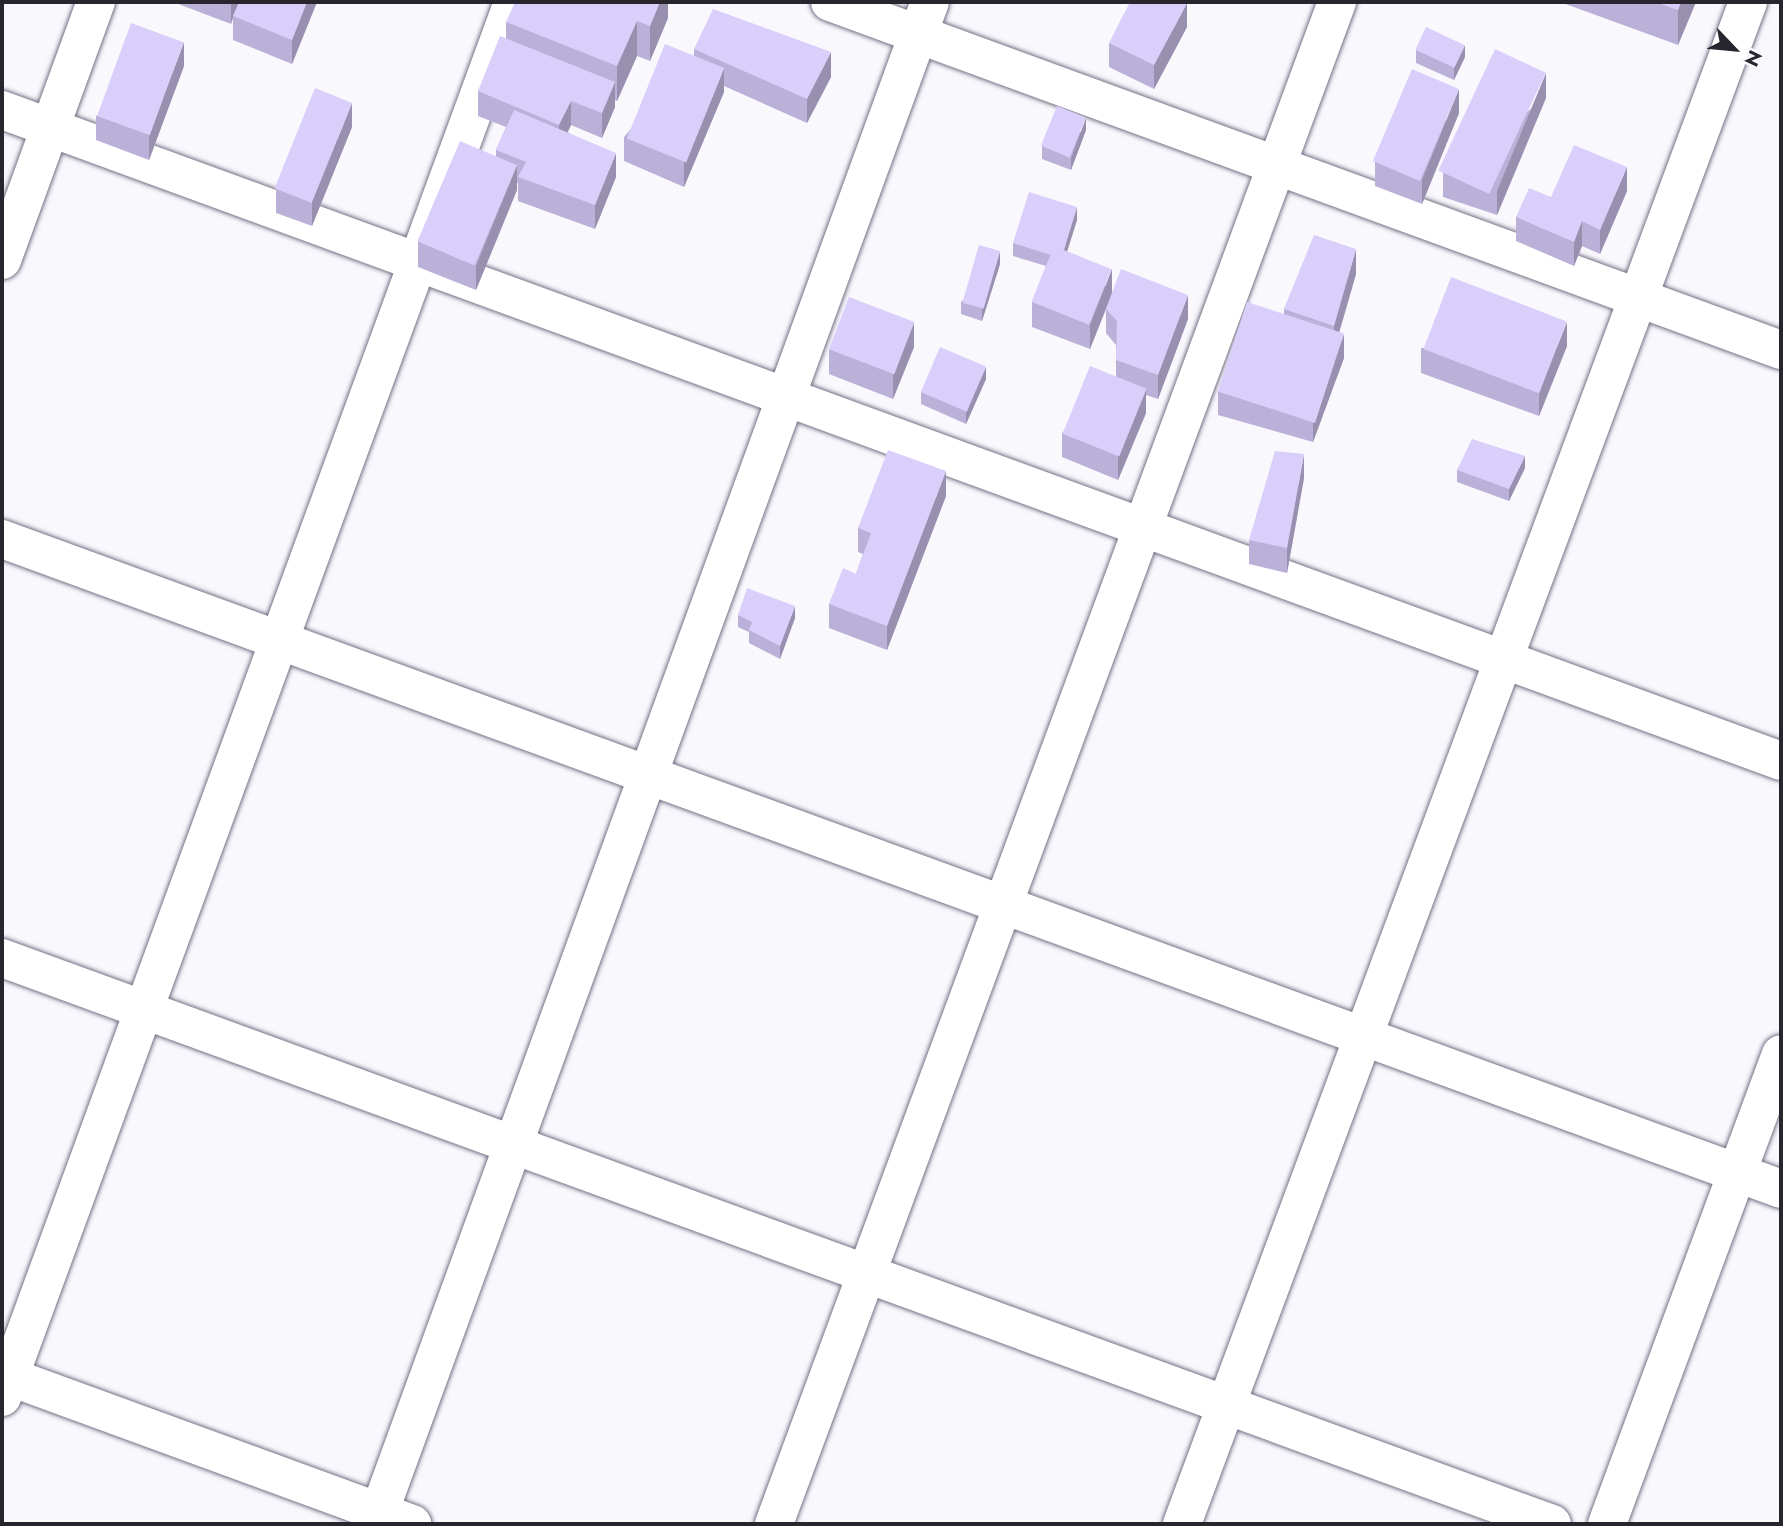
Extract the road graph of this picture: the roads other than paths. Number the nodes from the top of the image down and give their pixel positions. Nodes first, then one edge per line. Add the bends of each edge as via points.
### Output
1 (96, 2) edge
2 (513, 2) edge
3 (830, 2) edge
4 (1337, 2) edge
5 (1748, 2) edge
6 (924, 18) edge
7 (2, 110) edge
8 (50, 128) junction
9 (1276, 166) junction
10 (2, 260) edge
11 (416, 262) junction
12 (1638, 298) junction
13 (1781, 351) edge
14 (784, 396) junction
15 (1141, 526) junction
16 (2, 539) edge
17 (279, 640) junction
18 (1502, 659) junction
19 (1781, 761) edge
20 (648, 775) junction
21 (1002, 904) junction
22 (2, 958) edge
23 (143, 1009) junction
24 (1364, 1037) junction
25 (1781, 1054) edge
26 (513, 1145) junction
27 (1737, 1173) junction
28 (1781, 1189) edge
29 (866, 1273) junction
30 (4, 1382) edge
31 (1226, 1405) junction
32 (389, 1520) edge
33 (774, 1524) edge
34 (1182, 1524) edge
35 (1552, 1524) edge
36 (1607, 1524) edge

1 - 8 street
2 - 11 street
3 - 6 street
4 - 9 street
5 - 12 street
6 - 9 street
6 - 14 street
7 - 8 street
8 - 10 street
8 - 11 street
9 - 12 street
9 - 15 street
11 - 14 street
11 - 17 street
12 - 13 street
12 - 18 street
14 - 15 street
14 - 20 street
15 - 18 street
15 - 21 street
16 - 17 street
17 - 20 street
17 - 23 street
18 - 19 street
18 - 24 street
20 - 21 street
20 - 26 street
21 - 24 street
21 - 29 street
22 - 23 street
23 - 26 street
23 - 30 street
24 - 27 street
24 - 31 street
25 - 27 street
26 - 29 street
26 - 32 street
27 - 28 street
27 - 36 street
29 - 31 street
29 - 33 street
30 - 32 street
31 - 34 street
31 - 35 street

